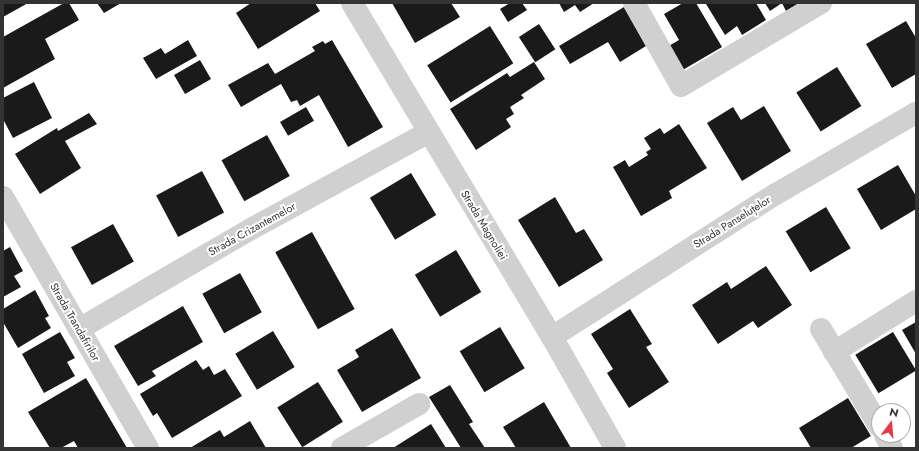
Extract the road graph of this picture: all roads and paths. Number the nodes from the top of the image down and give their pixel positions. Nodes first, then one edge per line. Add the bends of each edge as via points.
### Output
1 (352, 3) edge
2 (634, 3) edge
3 (821, 3) edge
4 (916, 113) edge
5 (428, 133) junction
6 (3, 197) edge
7 (916, 301) edge
8 (79, 329) junction
9 (821, 329) dead end
10 (552, 336) junction
11 (834, 352) junction
12 (419, 404) dead end
13 (871, 413) edge
14 (148, 448) edge
15 (342, 448) edge
16 (614, 448) edge

1 - 5 street, Strada Magnoliei
2 - 3 street via 681,86
4 - 10 street, Strada Panseluțelor via 776,194
5 - 8 street, Strada Crizantemelor via 251,229
5 - 10 street, Strada Magnoliei
6 - 8 street, Strada Trandafirilor
7 - 11 street
8 - 14 street, Strada Trandafirilor
9 - 11 street
10 - 16 street, Strada Magnoliei
11 - 13 street
12 - 15 street

